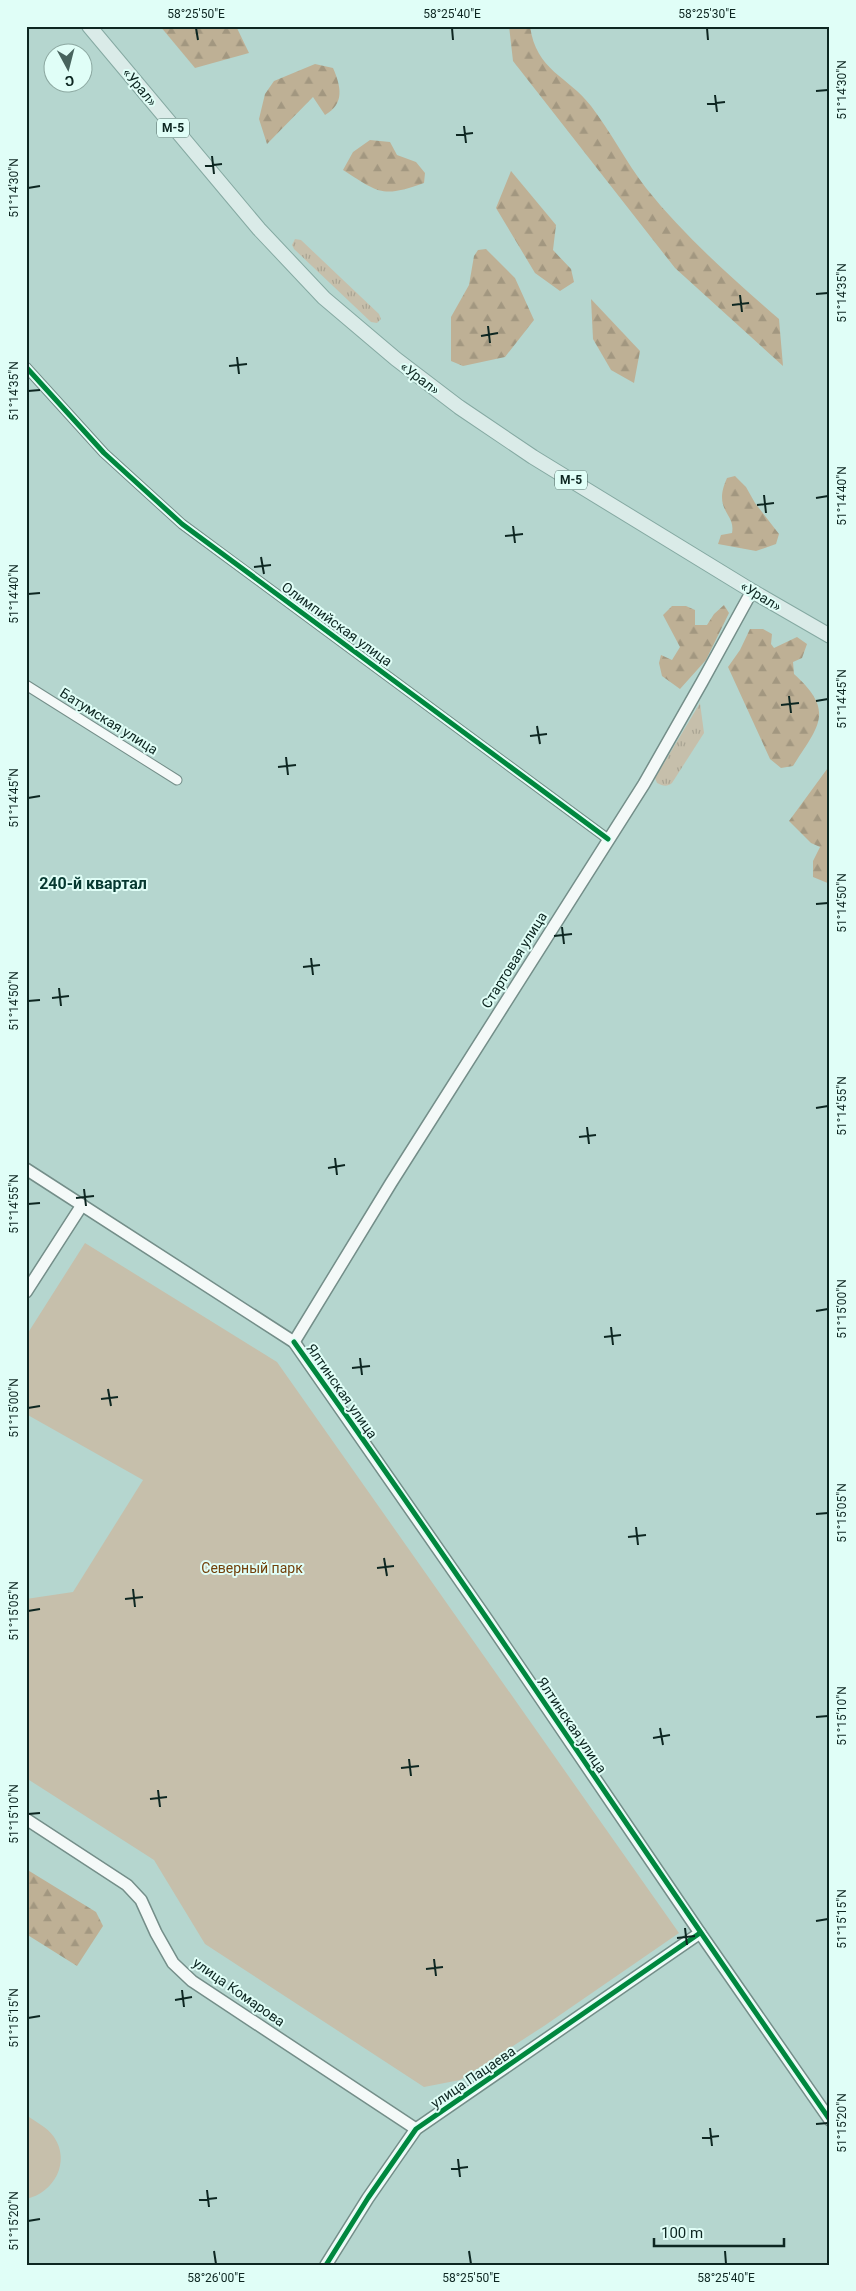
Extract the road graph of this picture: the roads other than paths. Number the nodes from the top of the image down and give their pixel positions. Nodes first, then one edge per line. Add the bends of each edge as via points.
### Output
1 (89, 26) edge
2 (26, 367) edge
3 (752, 591) junction
4 (830, 636) edge
5 (26, 685) edge
6 (177, 780) dead end
7 (608, 839) junction
8 (26, 1169) edge
9 (82, 1205) junction
10 (26, 1292) edge
11 (294, 1342) junction
12 (26, 1819) edge
13 (700, 1933) junction
14 (830, 2120) edge
15 (416, 2129) junction
16 (326, 2265) edge

1 - 3 main road, «Урал» / М-5 via 239,206 331,304 459,408
2 - 7 street, Олимпийская улица via 104,453 182,524
3 - 4 main road, «Урал» / М-5
3 - 7 street, Стартовая улица via 644,784
5 - 6 street, Батумская улица
7 - 11 street, Стартовая улица
8 - 9 street, Ялтинская улица
9 - 10 street
9 - 11 street, Ялтинская улица
11 - 13 street, Ялтинская улица
12 - 15 street, улица Комарова via 126,1885 142,1900 173,1963 192,1981
13 - 14 street, Ялтинская улица
13 - 15 street, улица Пацаева
15 - 16 street, улица Пацаева

